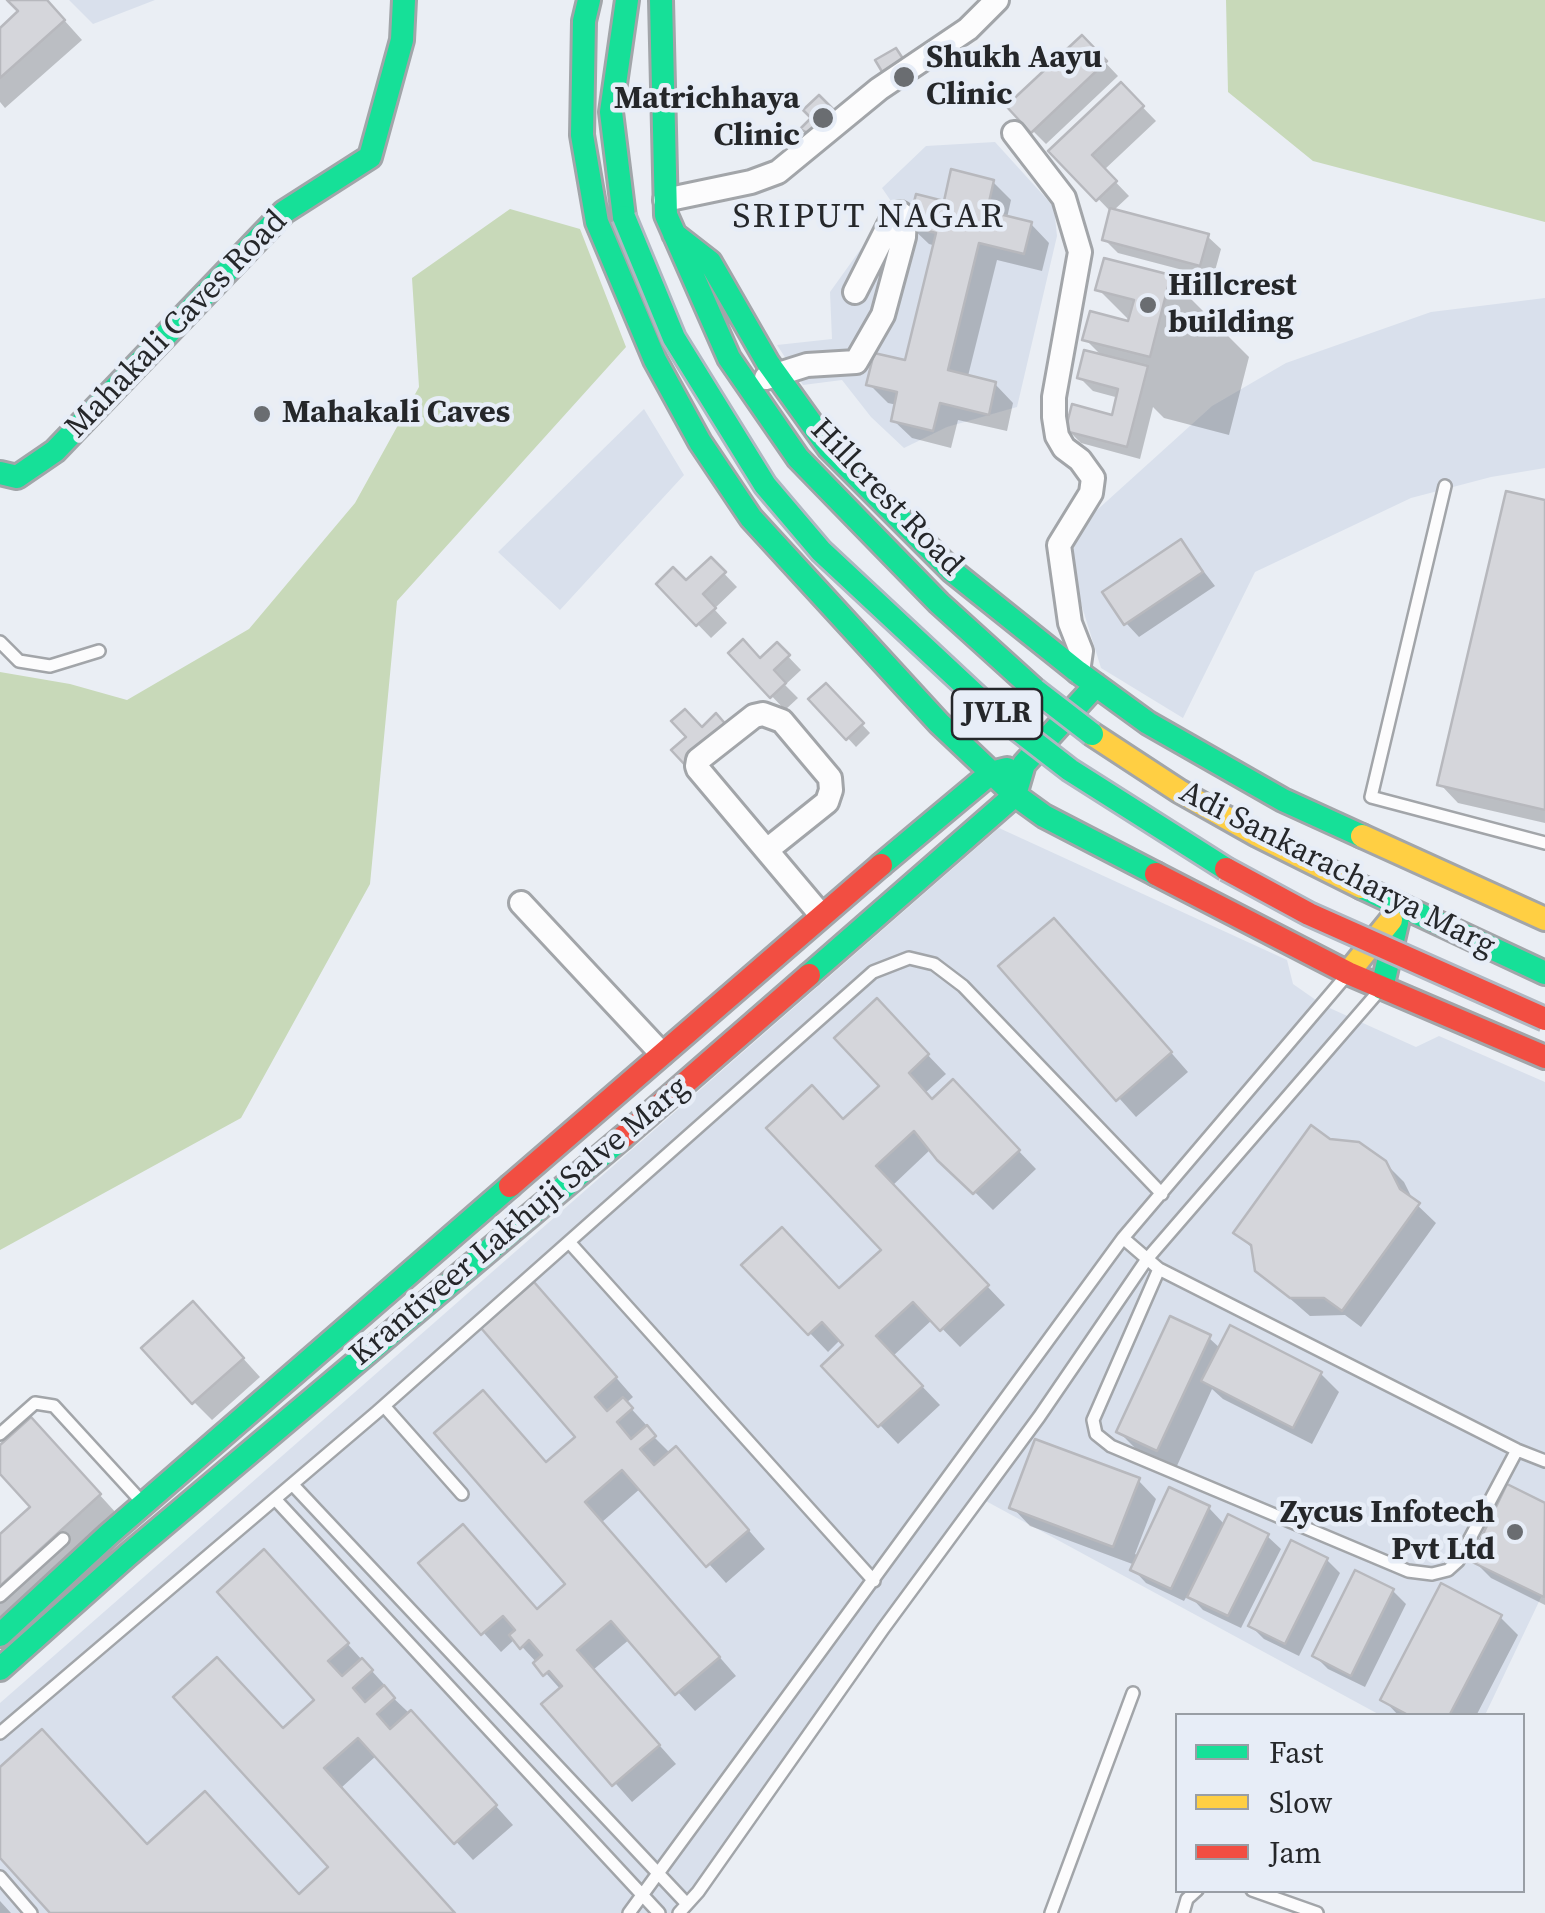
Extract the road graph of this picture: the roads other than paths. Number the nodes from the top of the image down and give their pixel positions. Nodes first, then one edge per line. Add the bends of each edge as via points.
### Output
1 (404, 0) edge
2 (589, 0) edge
3 (627, 0) edge
4 (661, 0) edge
5 (997, 0) edge
6 (1014, 134) dead end
7 (666, 200) junction
8 (674, 234) junction
9 (855, 292) dead end
10 (776, 374) junction
11 (747, 384) junction
12 (0, 473) edge
13 (1445, 486) dead end
14 (0, 642) edge
15 (99, 651) dead end
16 (1087, 678) junction
17 (1024, 764) junction
18 (991, 773) junction
19 (1014, 795) junction
20 (1545, 843) edge
21 (767, 850) junction
22 (522, 902) dead end
23 (1401, 907) junction
24 (820, 915) junction
25 (1545, 919) edge
26 (1348, 973) junction
27 (1545, 973) edge
28 (1382, 988) junction
29 (1545, 1019) edge
30 (662, 1054) junction
31 (1545, 1056) edge
32 (1162, 1194) junction
33 (1122, 1238) junction
34 (569, 1242) junction
35 (1147, 1260) junction
36 (1159, 1270) junction
37 (384, 1406) junction
38 (0, 1434) edge
39 (1518, 1450) junction
40 (1545, 1460) edge
41 (292, 1485) junction
42 (462, 1494) dead end
43 (276, 1499) junction
44 (144, 1504) junction
45 (108, 1535) junction
46 (63, 1539) dead end
47 (128, 1554) junction
48 (874, 1581) junction
49 (0, 1596) edge
50 (0, 1635) edge
51 (0, 1669) edge
52 (1133, 1692) dead end
53 (0, 1733) edge
54 (658, 1875) junction
55 (0, 1877) edge
56 (1260, 1893) edge
57 (642, 1897) junction
58 (683, 1909) edge
59 (30, 1913) edge
60 (629, 1913) edge
61 (658, 1913) edge
62 (1051, 1913) edge
63 (1317, 1913) edge

1 - 12 main road, Mahakali Caves Road via 402,40 370,157 284,212 55,450 17,477
2 - 18 main road via 582,136 597,222 655,360 751,518
3 - 29 main road, JVLR, bridge via 611,112 624,218 674,338 765,485 821,552 986,706 1149,822 1309,914
4 - 7 main road, JVLR
5 - 7 street via 778,172
6 - 16 street via 1064,198 1080,252 1054,417 1064,448 1092,478 1090,494 1059,545 1070,623
7 - 8 main road, JVLR
8 - 10 main road, Hillcrest Road via 710,262
8 - 11 main road, JVLR
9 - 10 street via 894,215 905,216 882,315 856,362
10 - 11 street
10 - 16 main road, Hillcrest Road via 829,448 952,571
11 - 23 main road, Adi Sankaracharya Marg / JVLR, bridge via 798,458 1036,690 1180,792
13 - 20 lane via 1371,797
14 - 15 lane via 19,661 50,666
16 - 17 main road
16 - 25 main road, Hillcrest Road via 1148,724 1283,800
17 - 18 main road, Krantiveer Lakhuji Salve Marg
17 - 19 main road
18 - 19 main road
18 - 24 main road, Krantiveer Lakhuji Salve Marg
19 - 26 main road
19 - 47 main road, Krantiveer Lakhuji Salve Marg
21 - 21 street via 697,766 763,714 782,720 830,778 831,790 827,802
21 - 24 street
22 - 30 street
23 - 26 main road
23 - 27 main road, Adi Sankaracharya Marg / JVLR
23 - 28 main road
24 - 30 main road, Krantiveer Lakhuji Salve Marg
26 - 28 main road
26 - 32 lane
28 - 31 main road
28 - 35 lane
30 - 44 main road, Krantiveer Lakhuji Salve Marg
32 - 33 lane
32 - 34 lane via 963,986 934,964 909,958 873,972
33 - 35 lane
33 - 48 lane
34 - 37 lane
34 - 48 lane
35 - 36 lane
35 - 58 lane
36 - 39 lane
36 - 39 lane via 1096,1407 1096,1434 1111,1446 1408,1571 1432,1574 1458,1560
37 - 41 lane
37 - 42 lane
38 - 44 lane via 35,1403 54,1406
39 - 40 lane
41 - 43 lane
41 - 54 lane
43 - 53 lane
43 - 57 lane
44 - 45 main road, Krantiveer Lakhuji Salve Marg
45 - 47 main road
45 - 50 main road, Krantiveer Lakhuji Salve Marg
46 - 49 lane
47 - 51 main road, Krantiveer Lakhuji Salve Marg
48 - 54 lane
52 - 62 lane
54 - 57 lane
54 - 58 lane
55 - 59 lane
56 - 63 lane
57 - 60 lane
57 - 61 lane

